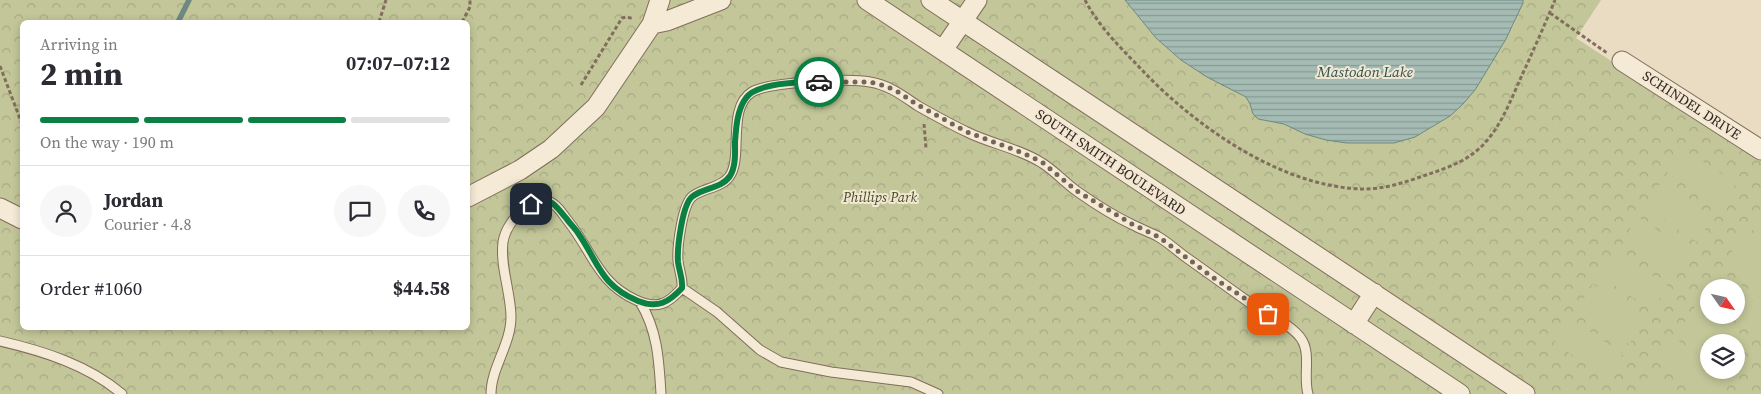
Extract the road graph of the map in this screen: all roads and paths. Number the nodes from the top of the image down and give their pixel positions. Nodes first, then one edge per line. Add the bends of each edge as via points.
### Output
1 (386, 0) edge
2 (470, 0) edge
3 (660, 0) edge
4 (721, 0) edge
5 (867, 0) edge
6 (931, 0) edge
7 (977, 0) edge
8 (1084, 0) edge
9 (1556, 0) edge
10 (1550, 13) junction
11 (380, 20) edge
12 (463, 20) edge
13 (643, 22) junction
14 (963, 22) junction
15 (943, 50) junction
16 (1617, 61) joint
17 (0, 66) edge
18 (581, 85) dead end
19 (20, 119) edge
20 (1761, 150) edge
21 (470, 196) edge
22 (1, 212) edge
23 (20, 218) edge
24 (682, 288) junction
25 (1374, 293) junction
26 (640, 302) junction
27 (1354, 324) junction
28 (0, 341) edge
29 (122, 394) edge
30 (491, 394) edge
31 (661, 394) edge
32 (938, 394) edge
33 (1308, 394) edge
34 (1460, 394) edge
35 (1526, 394) edge

1 - 11 path
2 - 12 path
3 - 13 street
4 - 13 street via 667,21
5 - 15 street, SOUTH SMITH BOULEVARD
6 - 14 street
7 - 14 street
8 - 10 path via 1092,14 1146,74 1215,132 1288,174 1324,184 1364,189 1400,184 1436,172 1471,155 1489,139 1505,112
9 - 10 path
10 - 16 path
13 - 18 path via 622,18
13 - 21 street via 596,107 551,149 520,170
14 - 15 street
14 - 25 street
15 - 27 street, SOUTH SMITH BOULEVARD
16 - 20 street, SCHINDEL DRIVE
17 - 19 path
22 - 23 street
24 - 26 lane via 672,299 661,304
24 - 32 lane via 717,312 760,350 782,362 911,382
24 - 33 lane via 678,251 685,208 691,197 729,178 734,160 736,126 747,96 764,87 813,82 870,82 900,93 967,132 1042,162 1077,191 1159,237 1284,324 1301,339 1305,348
25 - 27 street
25 - 35 street
26 - 30 lane via 609,282 595,265 578,232 558,208 541,200 531,204 514,219 504,242 511,319 491,384
26 - 31 lane via 656,341
27 - 34 street, SOUTH SMITH BOULEVARD
28 - 29 lane via 53,356 81,368

